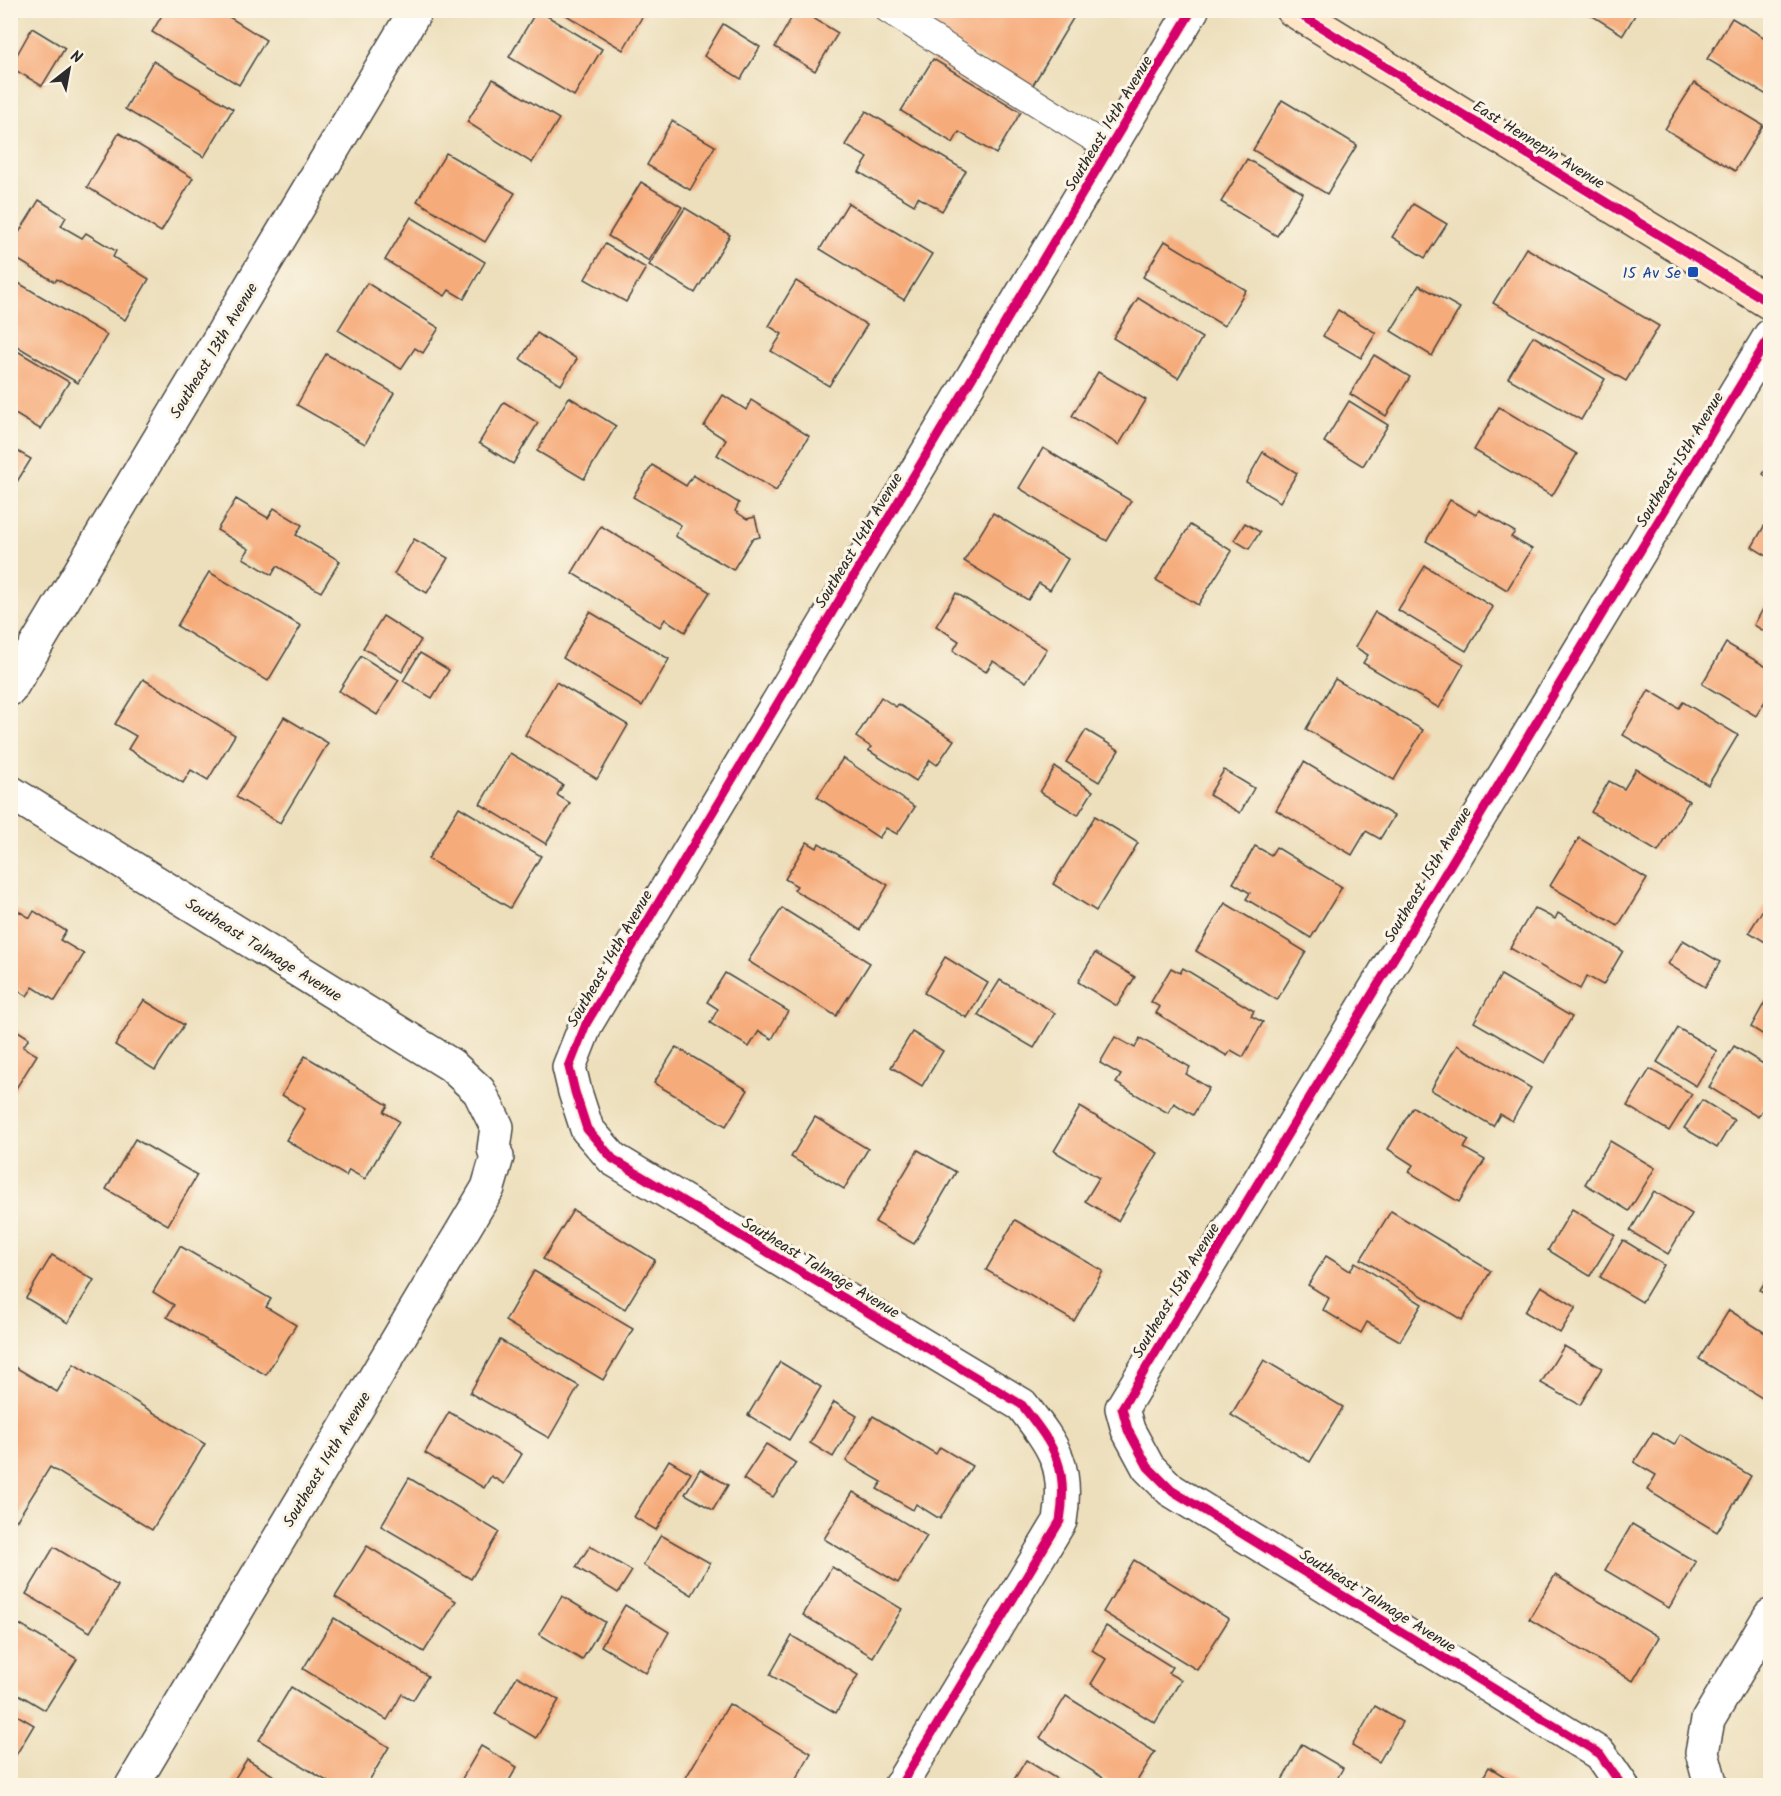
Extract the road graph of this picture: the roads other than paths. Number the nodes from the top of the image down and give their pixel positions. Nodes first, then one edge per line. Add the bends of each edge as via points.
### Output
1 (416, 10) edge
2 (888, 10) edge
3 (1192, 10) edge
4 (1293, 10) edge
5 (1110, 149) junction
6 (1770, 303) edge
7 (1770, 336) edge
8 (10, 690) edge
9 (10, 792) edge
10 (574, 1092) joint
11 (497, 1127) joint
12 (1128, 1430) joint
13 (1770, 1616) edge
14 (132, 1785) edge
15 (900, 1785) edge
16 (1622, 1785) edge
17 (1711, 1785) edge

1 - 8 street, Southeast 13th Avenue
2 - 5 lane
3 - 5 street, Southeast 14th Avenue
4 - 6 main road, East Hennepin Avenue
5 - 10 street, Southeast 14th Avenue via 586,1024 569,1067
7 - 12 street, Southeast 15th Avenue via 1141,1374 1122,1408
9 - 11 street, Southeast Talmage Avenue via 451,1065 479,1091
10 - 15 street, Southeast Talmage Avenue via 587,1129 613,1159 1022,1405 1047,1437 1060,1462 1065,1494 1060,1521
11 - 14 street, Southeast 14th Avenue via 497,1157 488,1188
12 - 16 street, Southeast Talmage Avenue via 1148,1467 1171,1491 1600,1754
13 - 17 street via 1708,1720 1702,1752

